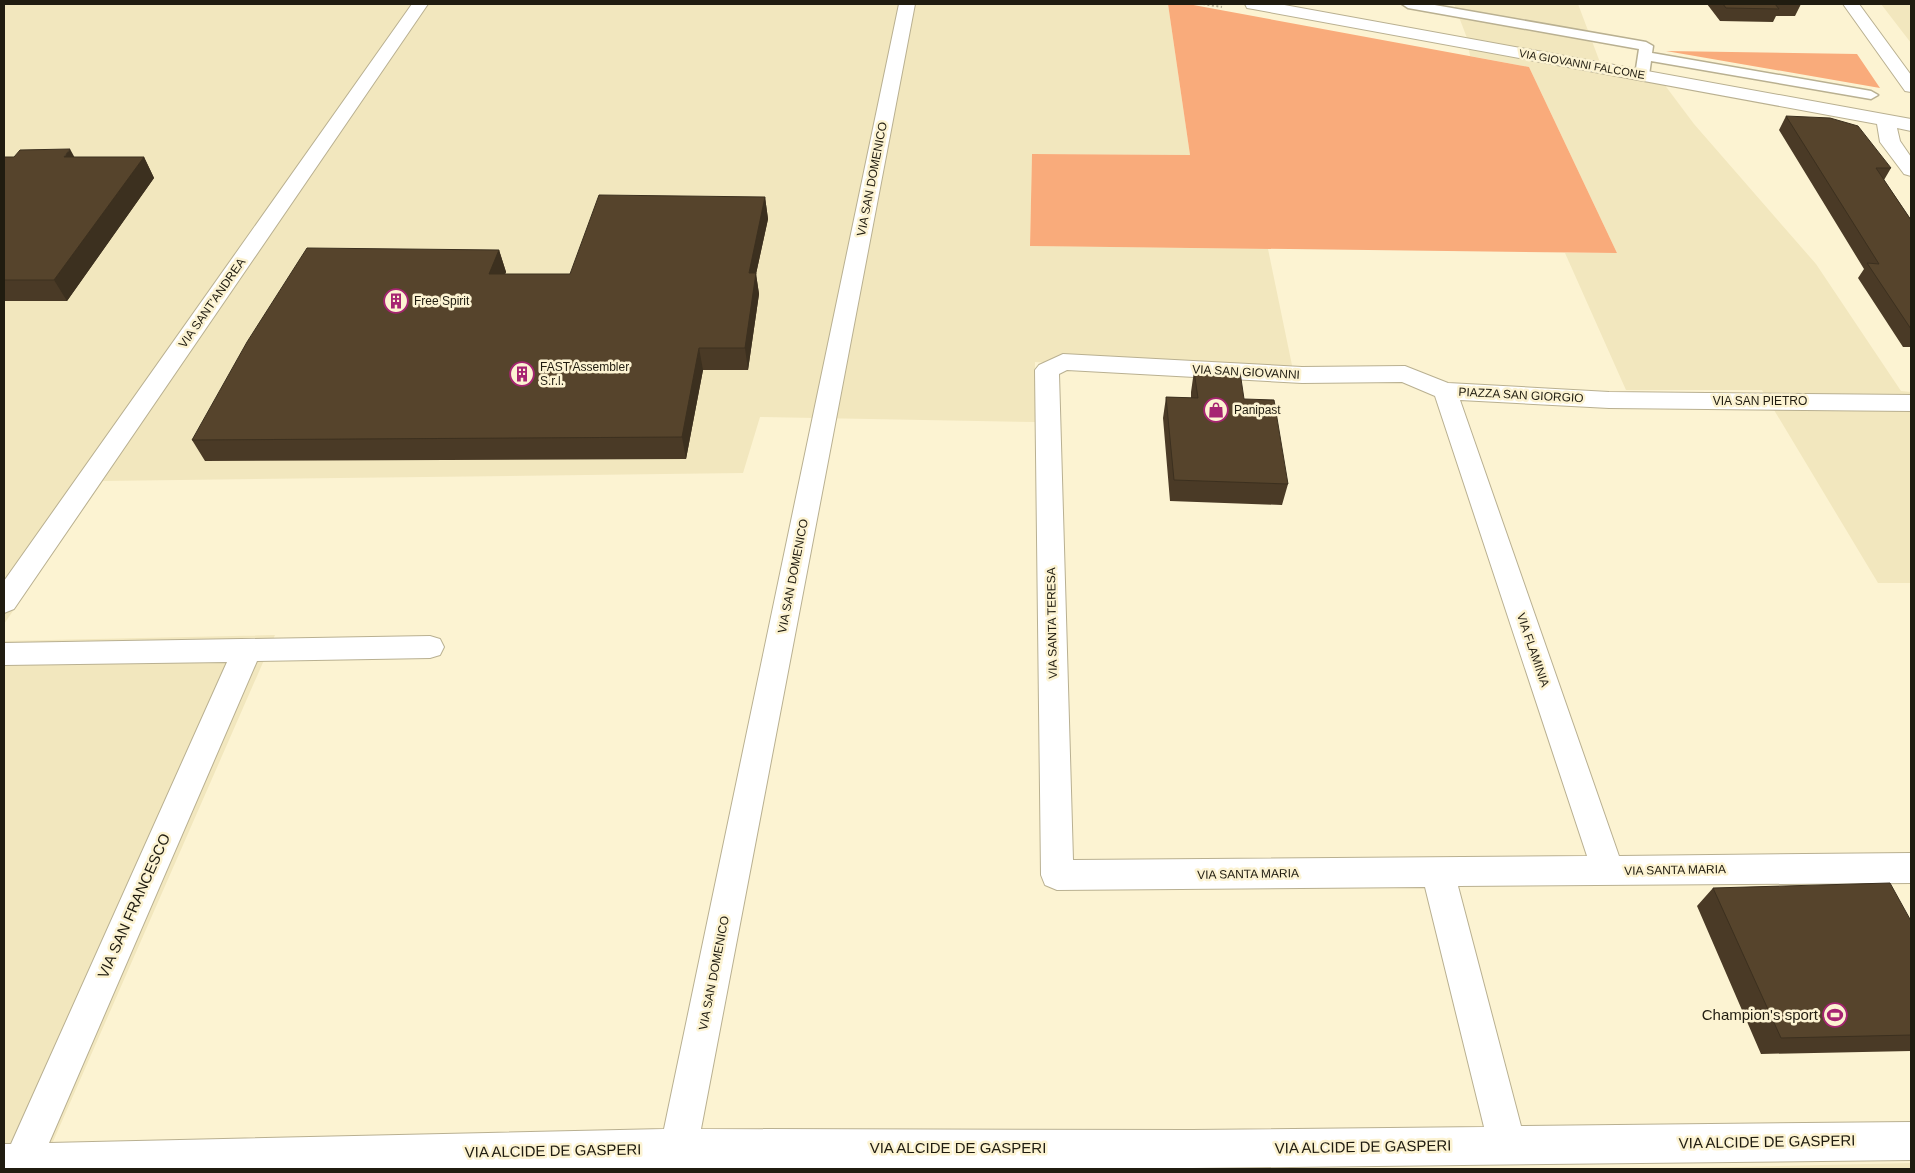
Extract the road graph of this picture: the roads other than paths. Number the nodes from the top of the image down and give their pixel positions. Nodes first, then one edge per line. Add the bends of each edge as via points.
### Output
1 (420, 4) edge
2 (907, 4) edge
3 (1253, 4) edge
4 (1408, 4) edge
5 (1851, 4) edge
6 (1644, 56) junction
7 (1642, 75) junction
8 (1911, 87) edge
9 (1870, 95) dead end
10 (1885, 119) junction
11 (1911, 124) edge
12 (1911, 170) edge
13 (1046, 370) joint
14 (1445, 391) junction
15 (1609, 400) joint
16 (1911, 402) edge
17 (1458, 430) joint
18 (4, 602) edge
19 (430, 647) dead end
20 (247, 650) junction
21 (4, 654) edge
22 (1911, 868) edge
23 (1608, 871) junction
24 (1438, 872) junction
25 (1057, 876) joint
26 (1911, 1142) edge
27 (1508, 1145) junction
28 (679, 1148) junction
29 (1193, 1159) edge
30 (13, 1163) edge

1 - 18 street, VIA SANT'ANDREA
2 - 28 street, VIA SAN DOMENICO
3 - 7 street, VIA GIOVANNI FALCONE
4 - 6 lane via 1646,46
5 - 8 street
6 - 7 lane
6 - 9 lane
7 - 10 street, VIA GIOVANNI FALCONE
10 - 11 street, VIA GIOVANNI FALCONE
10 - 12 street via 1890,142
13 - 14 street, VIA SAN GIOVANNI via 1063,362 1302,375 1405,374
13 - 25 street, VIA SANTA TERESA
14 - 15 street, PIAZZA SAN GIORGIO
14 - 17 street, PIAZZA SAN GIORGIO
15 - 16 street, VIA SAN PIETRO
17 - 23 street, VIA FLAMINIA
19 - 20 street
20 - 21 street
20 - 30 street, VIA SAN FRANCESCO
22 - 23 street, VIA SANTA MARIA
23 - 24 street, VIA SANTA MARIA
24 - 25 street, VIA SANTA MARIA
24 - 27 street
26 - 27 street, VIA ALCIDE DE GASPERI
27 - 29 street, VIA ALCIDE DE GASPERI
28 - 29 street, VIA ALCIDE DE GASPERI
28 - 30 street, VIA ALCIDE DE GASPERI

